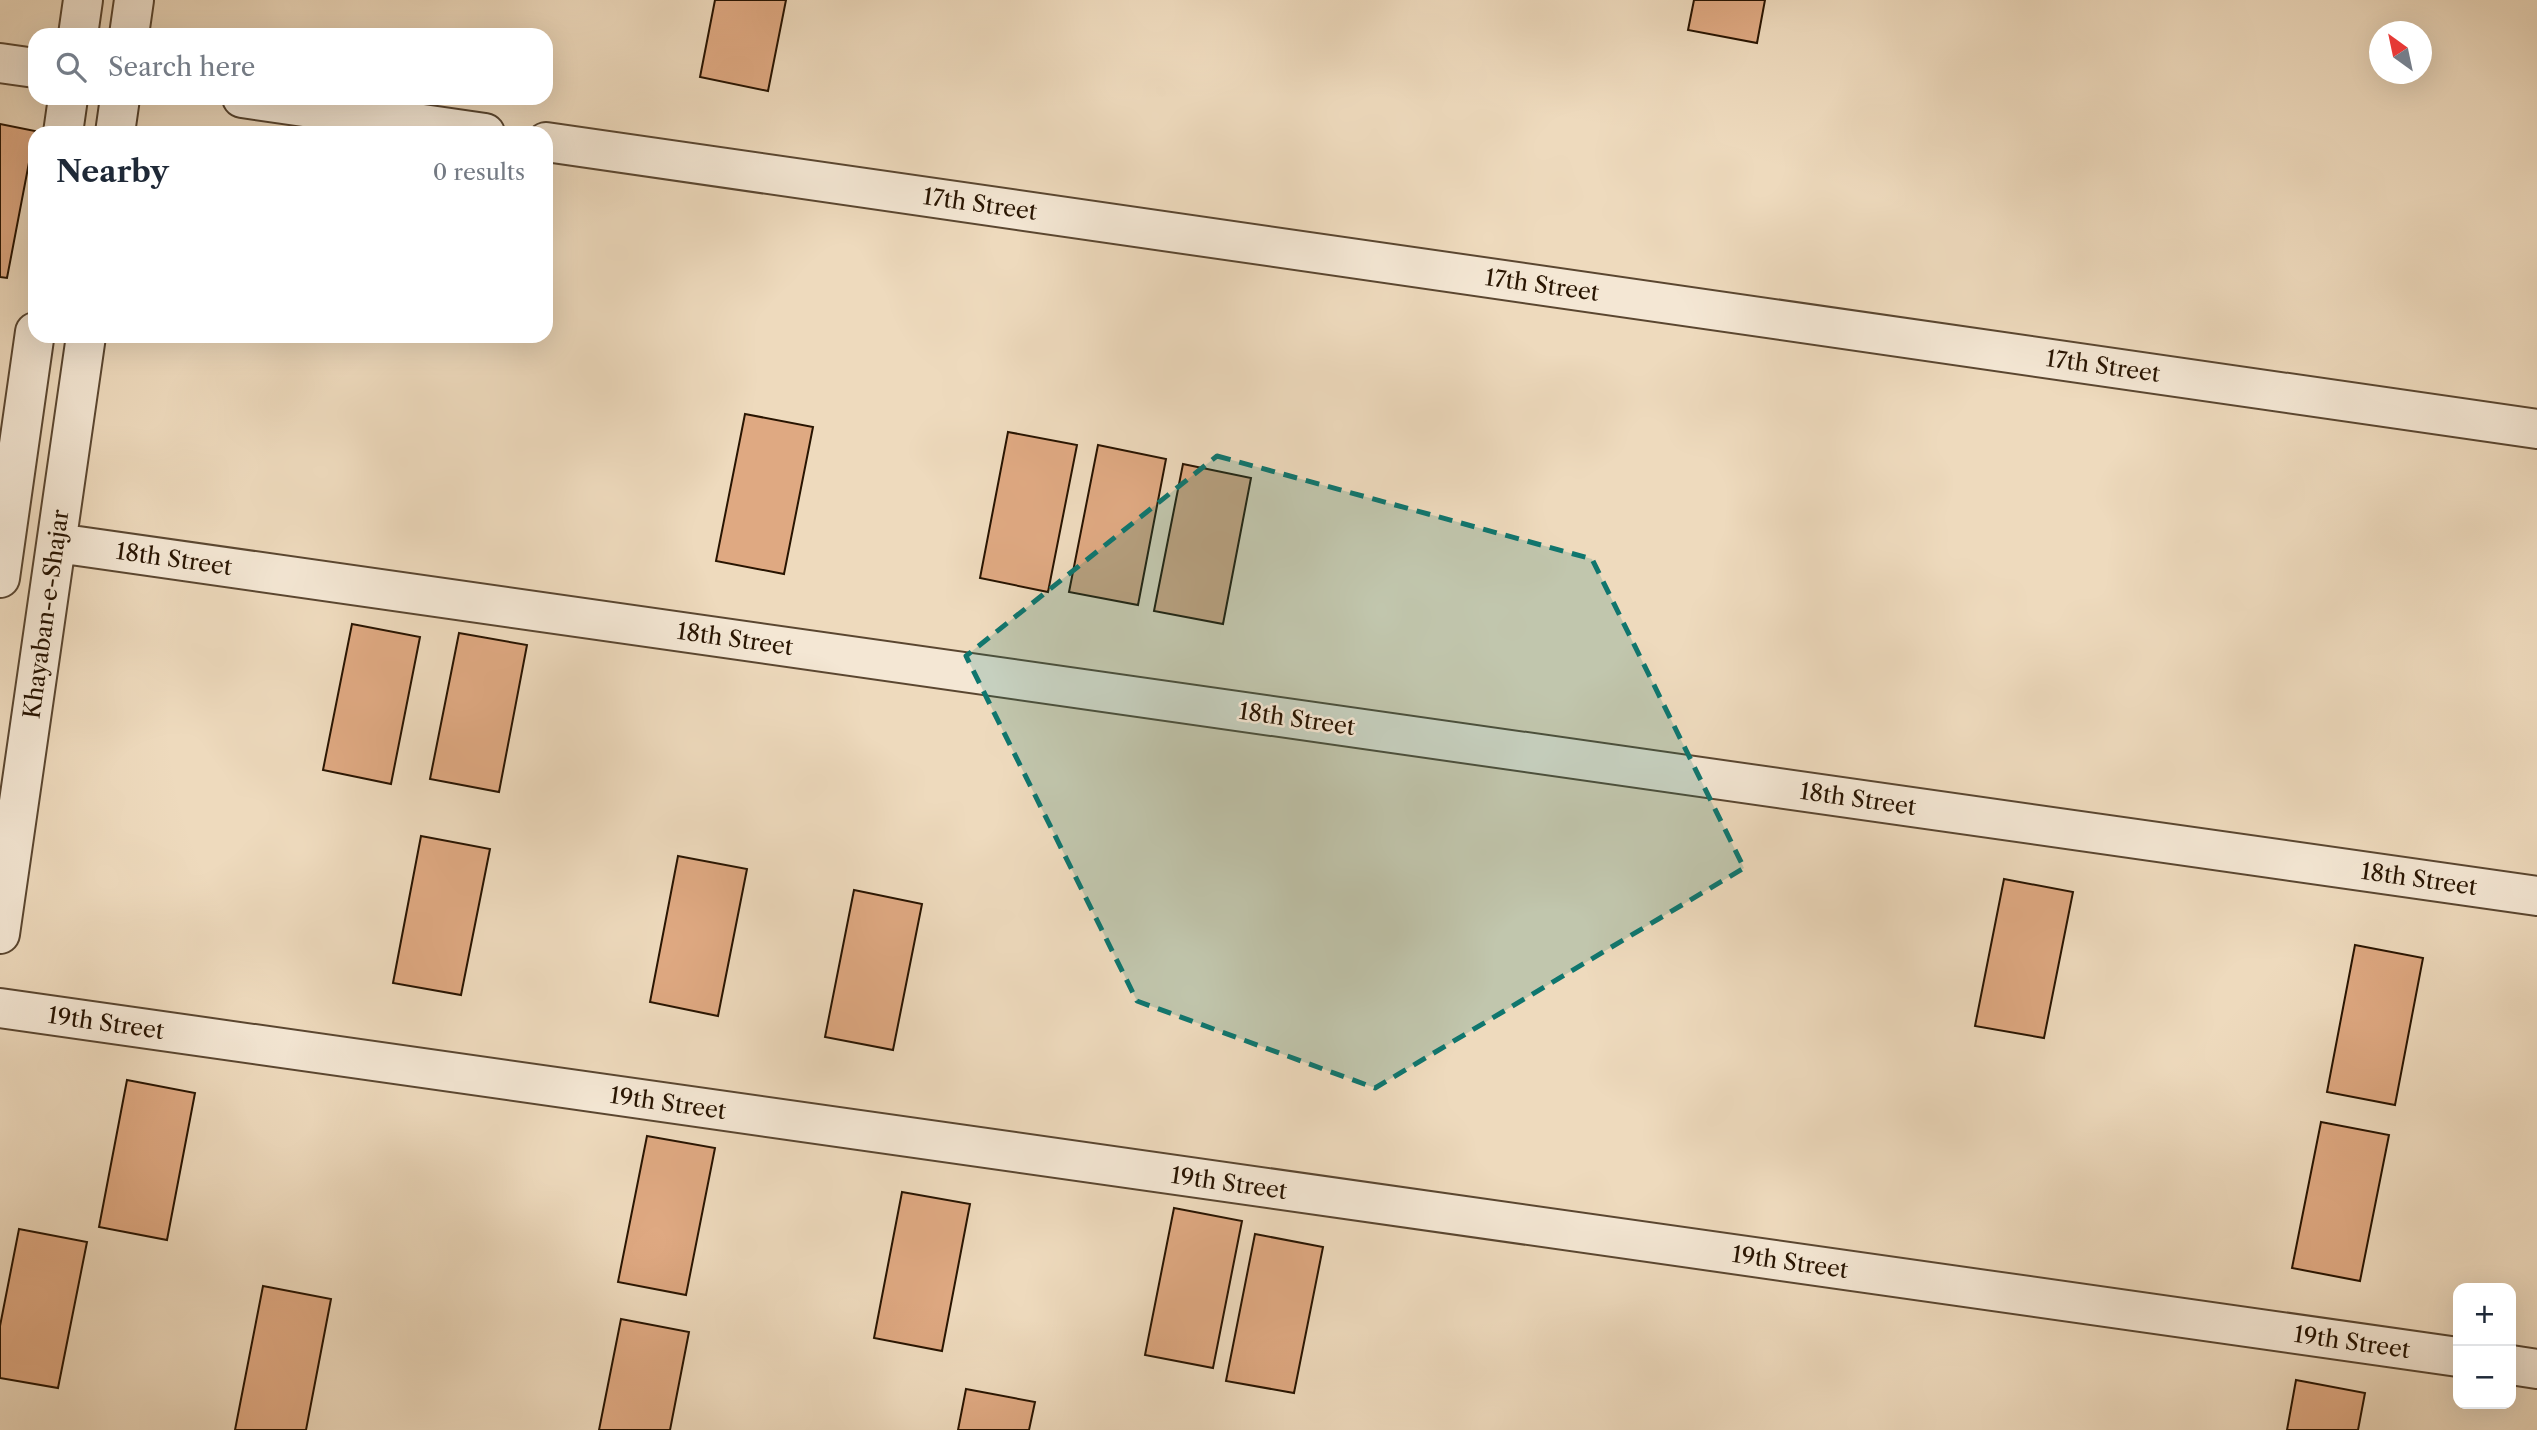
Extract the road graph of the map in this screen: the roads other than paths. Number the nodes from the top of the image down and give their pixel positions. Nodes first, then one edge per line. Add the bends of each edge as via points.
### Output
1 (83, 0) edge
2 (134, 0) edge
3 (79, 28) edge
4 (130, 28) edge
5 (0, 63) edge
6 (28, 67) edge
7 (67, 105) edge
8 (119, 105) edge
9 (291, 105) edge
10 (64, 126) edge
11 (116, 126) edge
12 (436, 126) edge
13 (553, 143) edge
14 (33, 343) edge
15 (85, 343) edge
16 (2537, 429) edge
17 (3, 535) edge
18 (57, 542) junction
19 (0, 578) edge
20 (2537, 896) edge
21 (0, 934) edge
22 (0, 1008) edge
23 (2453, 1356) edge
24 (2516, 1366) edge
25 (2537, 1368) edge

1 - 3 street
2 - 4 street
5 - 6 street
7 - 10 street
8 - 11 street
9 - 12 street
13 - 16 street, 17th Street
14 - 17 street
15 - 18 street, Khayaban-e-Shajar
17 - 19 street
18 - 20 street, 18th Street
18 - 21 street, Khayaban-e-Shajar
22 - 23 street, 19th Street
24 - 25 street

